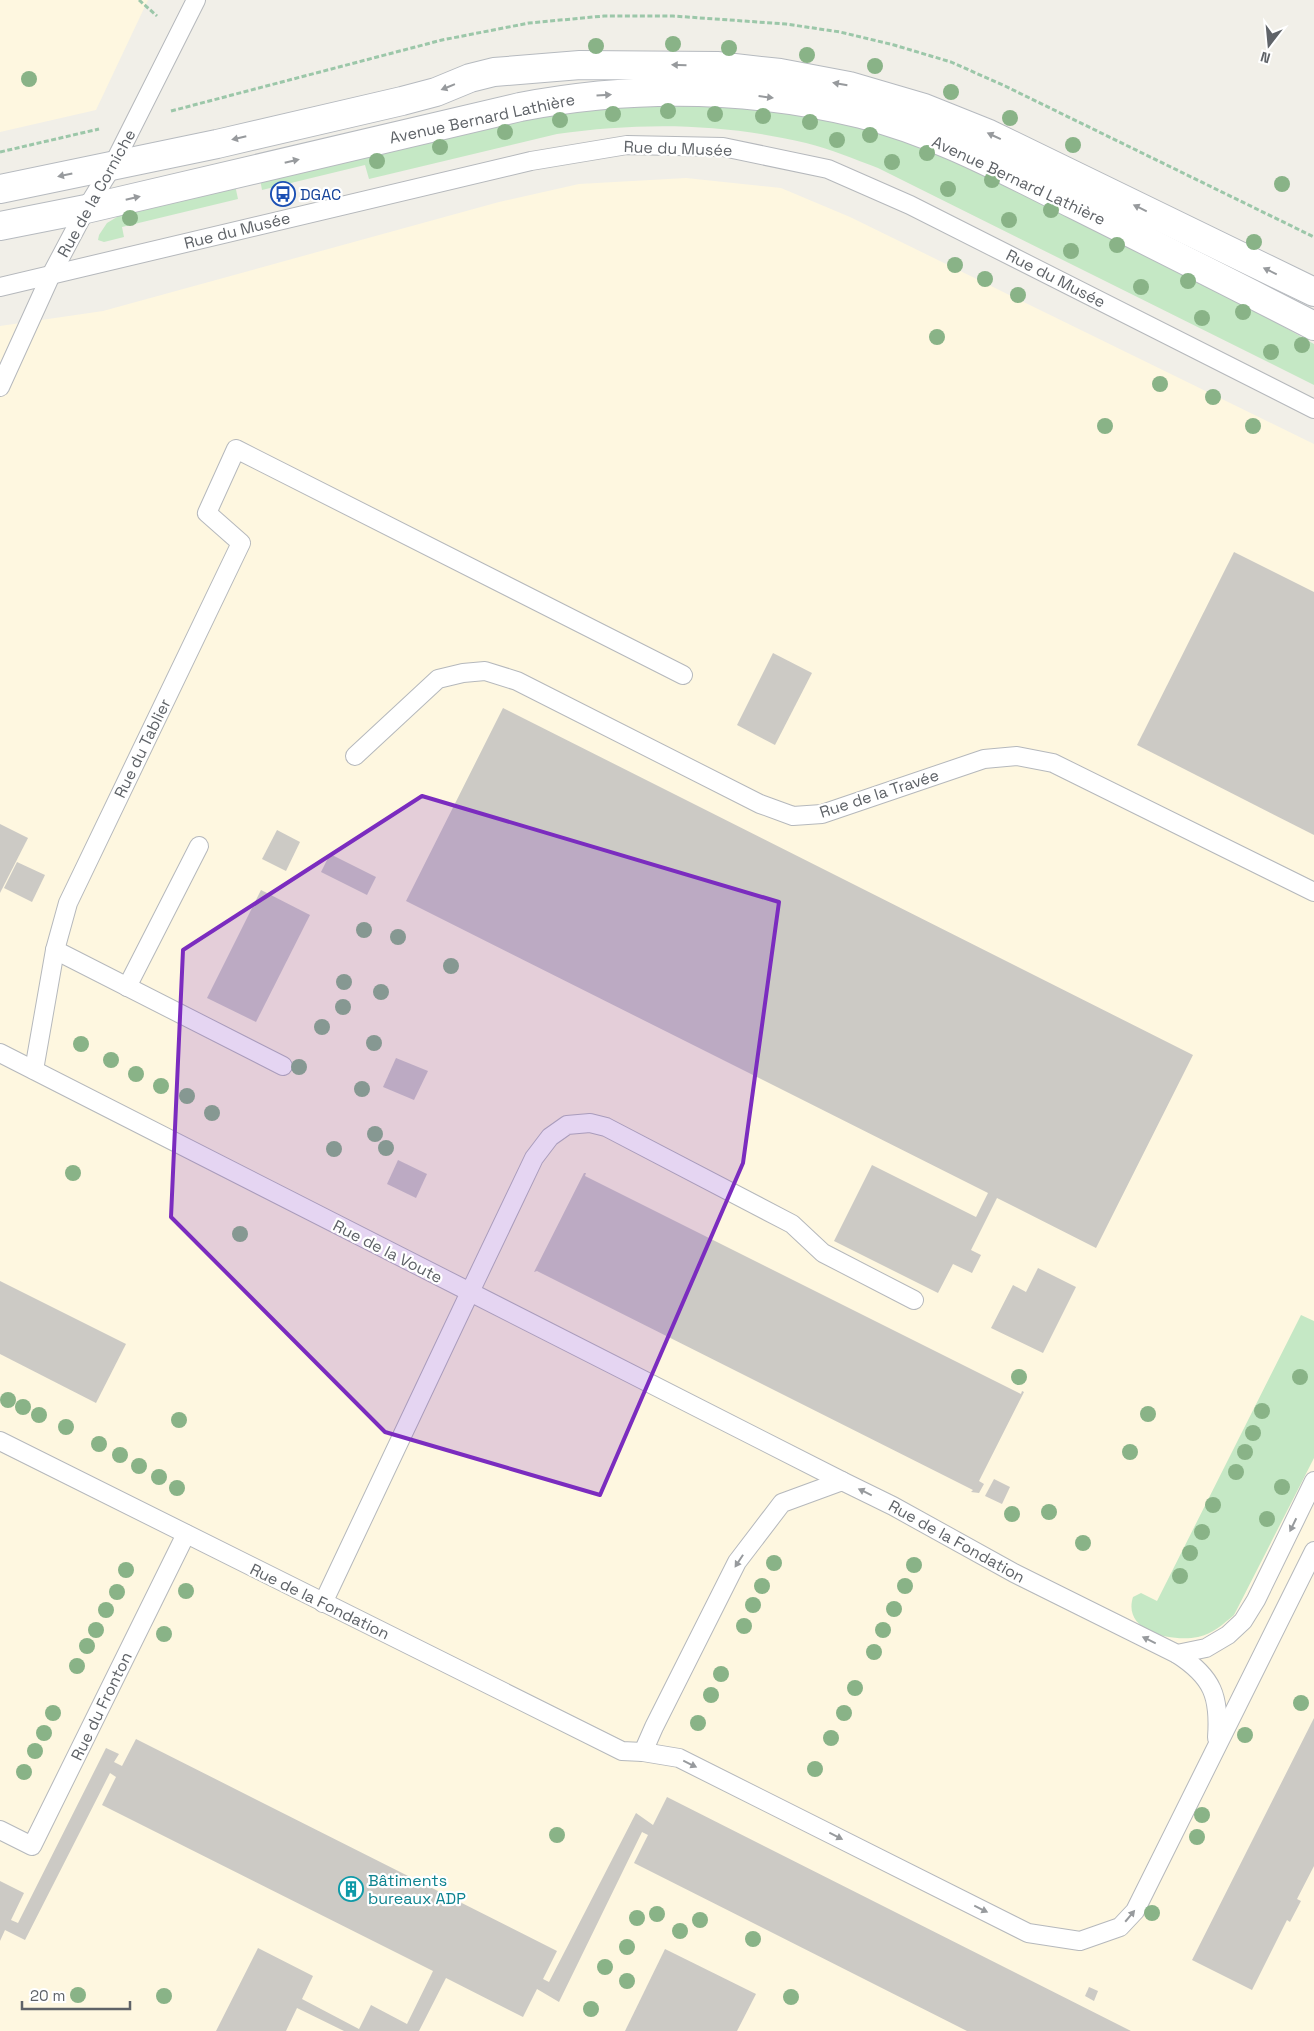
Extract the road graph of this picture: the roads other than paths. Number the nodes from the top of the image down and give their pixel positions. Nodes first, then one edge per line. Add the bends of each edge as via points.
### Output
1 (196, 0) edge
2 (113, 164) junction
3 (0, 189) edge
4 (86, 209) junction
5 (0, 226) edge
6 (50, 277) junction
7 (0, 287) edge
8 (1314, 292) edge
9 (1314, 326) edge
10 (0, 387) edge
11 (1314, 409) edge
12 (684, 675) dead end
13 (355, 756) dead end
14 (198, 846) dead end
15 (1314, 892) edge
16 (55, 950) junction
17 (127, 987) junction
18 (0, 1053) edge
19 (283, 1066) dead end
20 (34, 1070) junction
21 (470, 1292) junction
22 (914, 1300) dead end
23 (0, 1441) edge
24 (842, 1481) junction
25 (1314, 1481) edge
26 (186, 1534) junction
27 (1314, 1551) edge
28 (323, 1603) junction
29 (1177, 1654) junction
30 (1217, 1744) junction
31 (643, 1752) junction
32 (0, 1830) edge

1 - 2 lane, Rue de la Corniche
2 -> 3 main road, Avenue Bernard Lathière
2 - 4 lane, Rue de la Corniche
8 -> 2 main road, Avenue Bernard Lathière via 988,134 924,108 849,86 780,73 717,66 580,65 494,72 402,101 217,144
4 - 5 main road, Avenue Bernard Lathière
4 - 6 lane, Rue de la Corniche
4 -> 9 main road, Avenue Bernard Lathière via 572,97 644,92 722,92 787,99 861,114 962,149
6 - 7 lane, Rue du Musée
6 - 10 lane, Rue de la Corniche
6 - 11 lane, Rue du Musée via 531,161 627,145 723,147 828,168 910,205
12 - 16 lane, Rue du Tablier via 236,449 207,513 241,543 68,903
13 - 15 lane, Rue de la Travée via 438,679 463,672 485,671 517,681 760,804 793,816 822,814 984,759 1017,756 1053,763
14 - 17 lane
16 - 17 lane
16 - 20 lane, Rue du Tablier
17 - 19 lane
18 - 20 lane, Rue de la Voute
20 - 21 lane, Rue de la Voute
21 - 22 lane via 534,1158 550,1137 567,1125 590,1123 606,1127 792,1224 823,1253
21 - 24 lane, Rue de la Voute
21 - 28 lane
23 - 26 lane, Rue de la Fondation
29 -> 24 lane, Rue de la Fondation via 1014,1573
24 -> 31 lane via 782,1504 737,1562
25 -> 29 lane via 1243,1621 1206,1648
26 - 28 lane, Rue de la Fondation
26 - 32 lane, Rue du Fronton via 32,1846
27 - 30 lane, Rue de la Fondation
28 - 31 lane, Rue de la Fondation via 622,1751
29 - 30 lane, Rue de la Fondation via 1206,1677 1214,1694 1218,1718
31 -> 30 lane, Rue de la Fondation via 678,1758 1028,1933 1080,1941 1120,1927 1134,1911

